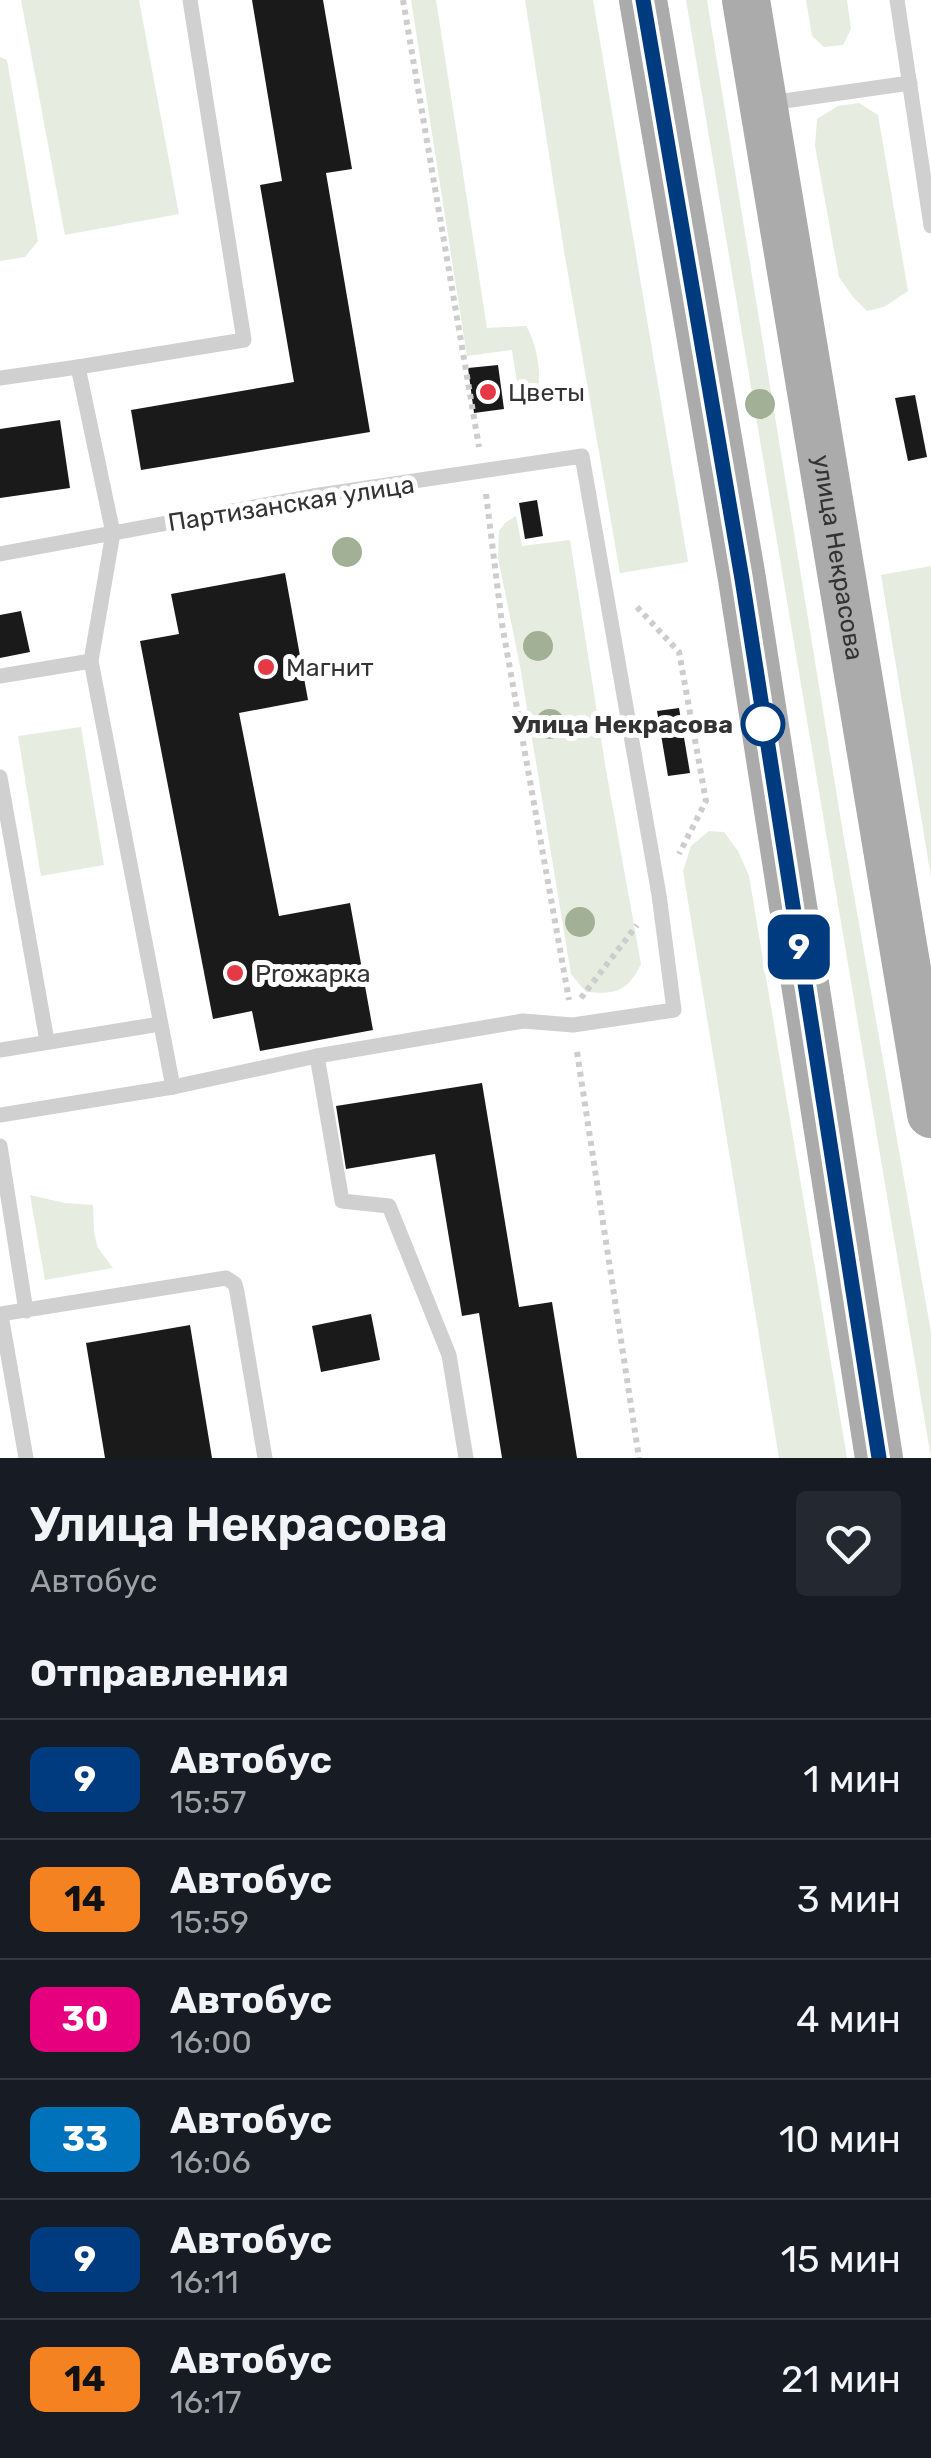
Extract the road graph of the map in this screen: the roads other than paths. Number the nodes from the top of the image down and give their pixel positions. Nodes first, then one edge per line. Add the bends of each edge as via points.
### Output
1 (190, 0) edge
2 (643, 0) edge
3 (746, 0) edge
4 (898, 0) edge
5 (910, 83) junction
6 (762, 104) junction
7 (931, 226) edge
8 (78, 367) junction
9 (0, 378) edge
10 (114, 533) junction
11 (0, 554) edge
12 (91, 661) junction
13 (0, 676) edge
14 (0, 777) edge
15 (160, 1024) junction
16 (47, 1041) junction
17 (0, 1050) edge
18 (317, 1056) junction
19 (173, 1087) junction
20 (931, 1114) edge
21 (0, 1116) edge
22 (0, 1146) edge
23 (26, 1311) junction
24 (1, 1314) edge
25 (26, 1458) edge
26 (265, 1458) edge
27 (466, 1458) edge
28 (879, 1458) edge

1 - 8 lane via 244,340
2 - 28 main road via 742,579
3 - 6 main road, улица Некрасова
4 - 5 lane
5 - 6 lane
5 - 7 lane
6 - 20 main road, улица Некрасова
8 - 9 lane
8 - 10 lane
10 - 11 lane, Партизанская улица
10 - 12 lane
10 - 18 lane, Партизанская улица via 582,456 674,1010 572,1025 522,1021
12 - 13 lane
12 - 15 lane
14 - 16 lane
15 - 16 lane
15 - 19 lane
16 - 17 lane
18 - 19 lane
18 - 27 lane via 342,1201 389,1206 450,1354
19 - 21 lane
22 - 23 lane
23 - 24 lane
23 - 26 lane via 226,1278 237,1292
24 - 25 lane

